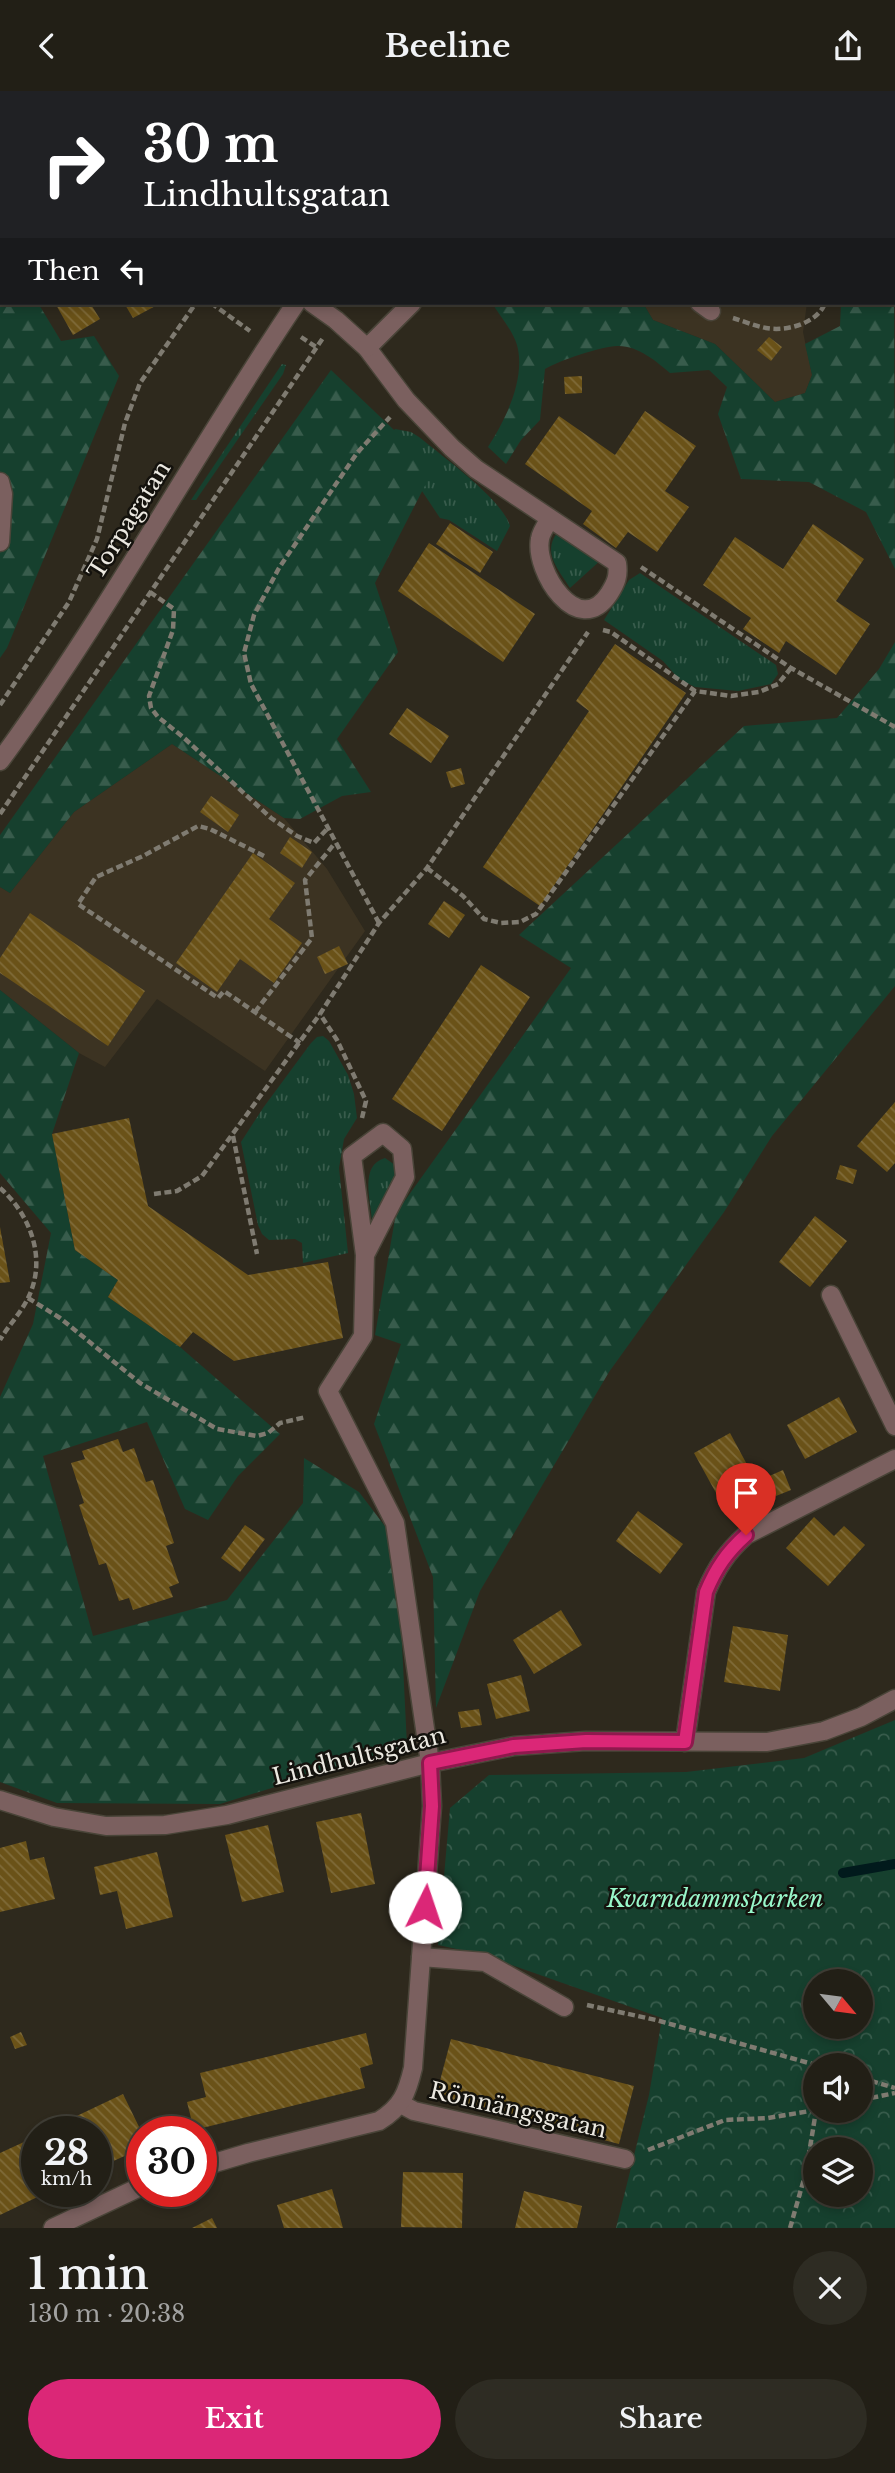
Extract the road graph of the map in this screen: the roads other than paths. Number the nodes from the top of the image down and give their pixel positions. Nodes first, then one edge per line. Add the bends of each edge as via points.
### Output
1 (295, 305) edge
2 (315, 305) edge
3 (410, 305) edge
4 (367, 348) junction
5 (0, 482) edge
6 (550, 519) junction
7 (0, 542) edge
8 (0, 761) edge
9 (365, 1255) junction
10 (831, 1294) dead end
11 (895, 1426) edge
12 (895, 1459) edge
13 (895, 1699) edge
14 (685, 1742) junction
15 (430, 1763) junction
16 (0, 1800) edge
17 (421, 1957) junction
18 (564, 2007) road end
19 (401, 2104) junction
20 (625, 2159) road end
21 (217, 2162) edge
22 (126, 2193) edge
23 (52, 2228) edge

1 - 8 street, Torpagatan
2 - 4 street
3 - 4 street
4 - 6 street via 406,400 452,448 475,469
5 - 7 street
6 - 6 street via 540,538 540,553 553,587 580,610 597,607 617,580 617,563
9 - 9 street via 405,1177 402,1149 383,1133 352,1156
9 - 15 street via 363,1336 328,1391 395,1523
10 - 11 street
12 - 14 street via 746,1535 727,1552 706,1592
13 - 14 street, Lindhultsgatan via 824,1731 767,1742
14 - 15 street, Lindhultsgatan via 514,1746
15 - 16 street, Lindhultsgatan via 227,1815 165,1825 106,1826 54,1817
15 - 17 street via 432,1806
17 - 18 street via 485,1962
17 - 19 street via 413,2068
19 - 20 street, Rönnängsgatan via 414,2111
19 - 21 street via 379,2121
22 - 23 street

